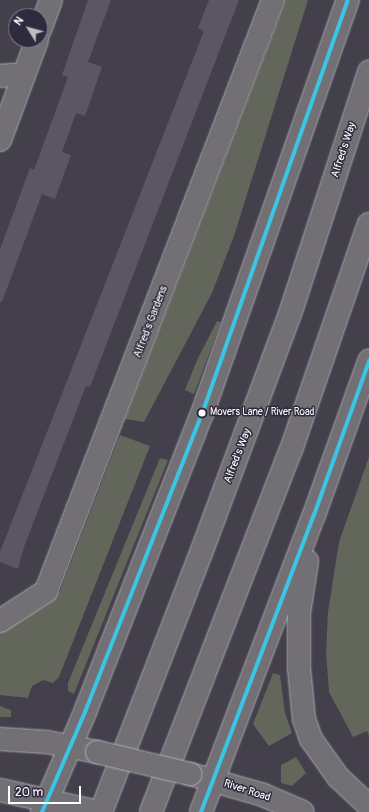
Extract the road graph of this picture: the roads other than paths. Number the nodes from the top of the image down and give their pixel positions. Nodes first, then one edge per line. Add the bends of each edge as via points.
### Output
1 (273, 0) edge
2 (348, 0) edge
3 (33, 48) edge
4 (369, 72) edge
5 (0, 76) edge
6 (22, 78) junction
7 (0, 140) edge
8 (369, 224) edge
9 (369, 361) edge
10 (314, 515) junction
11 (0, 620) edge
12 (0, 739) edge
13 (70, 745) junction
14 (214, 780) junction
15 (0, 790) edge
16 (369, 806) edge
17 (44, 807) edge
18 (99, 812) edge
19 (151, 812) edge
20 (201, 812) edge
21 (303, 812) edge

1 - 11 main road, Alfred's Gardens via 46,591
2 - 13 main road via 205,406
3 - 6 main road
4 - 18 main road, Alfred's Way via 279,344
5 - 6 main road via 12,75
6 - 7 main road
8 - 19 main road via 291,450
9 - 10 main road
10 - 14 main road
10 - 16 main road via 298,613 299,668 304,719 311,739 338,777
12 - 13 main road, River Road
13 - 14 main road, River Road, bridge
13 - 17 main road
14 - 20 main road
14 - 21 main road, River Road via 263,794
15 - 17 main road
17 - 18 main road via 75,807

